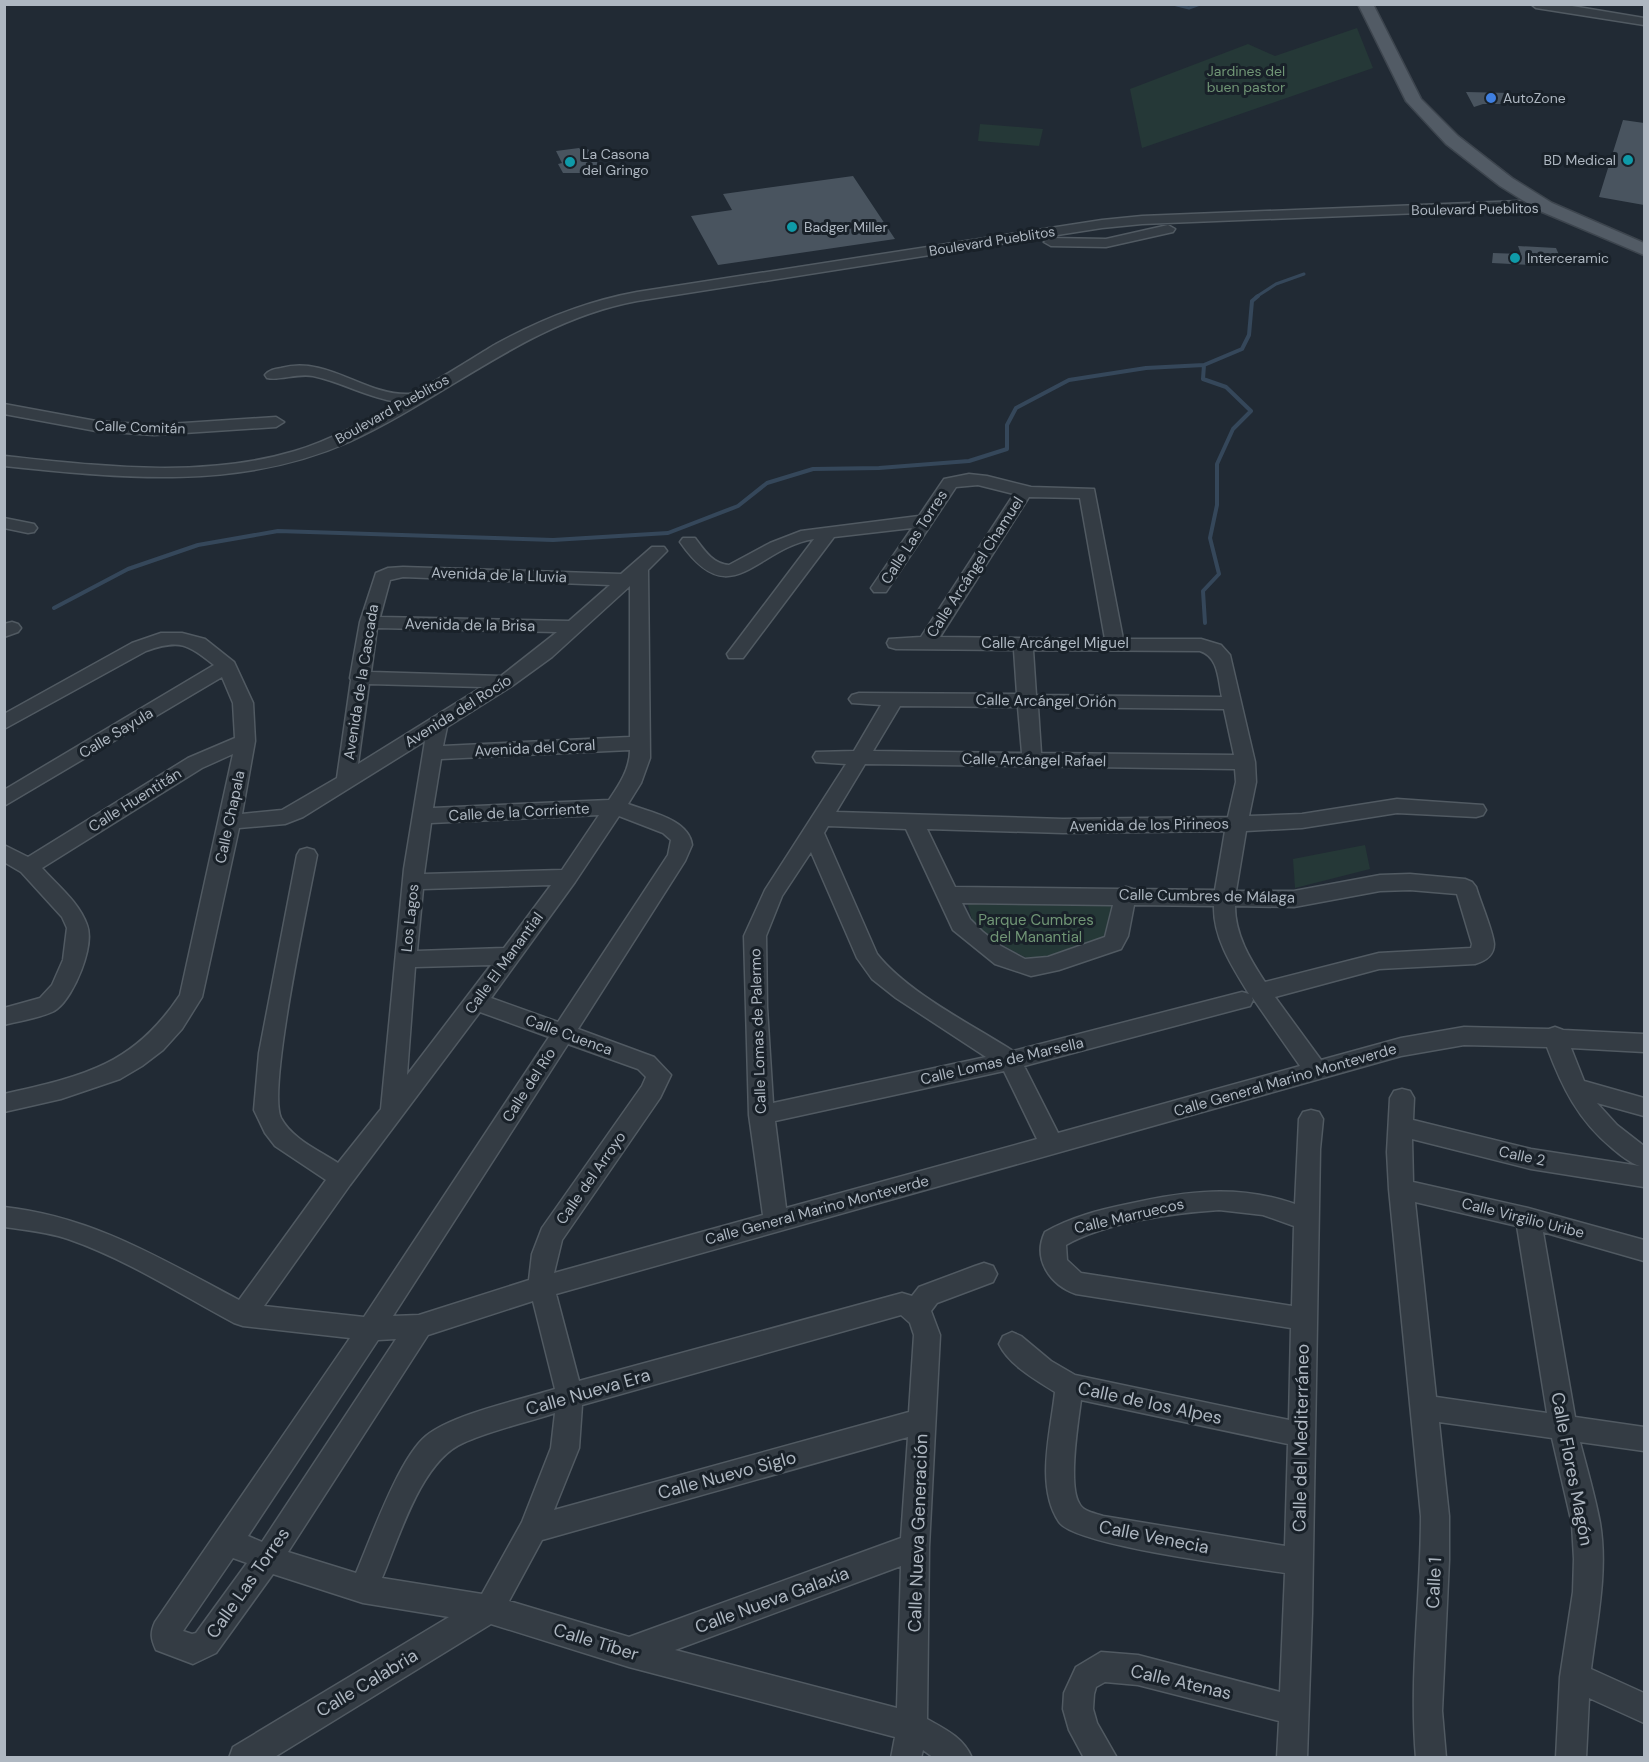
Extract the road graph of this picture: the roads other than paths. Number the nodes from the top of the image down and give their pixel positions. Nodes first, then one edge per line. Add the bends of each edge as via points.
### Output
1 (1365, 4) edge
2 (1536, 4) edge
3 (1597, 4) edge
4 (1564, 7) edge
5 (1384, 16) edge
6 (1644, 22) edge
7 (1544, 201) junction
8 (1350, 217) junction
9 (1092, 226) junction
10 (1089, 243) junction
11 (1644, 243) edge
12 (1644, 250) edge
13 (889, 261) junction
14 (273, 375) dead end
15 (413, 399) junction
16 (4, 410) edge
17 (276, 422) dead end
18 (4, 461) edge
19 (1024, 491) junction
20 (924, 521) junction
21 (4, 523) edge
22 (28, 528) dead end
23 (829, 532) junction
24 (689, 542) dead end
25 (658, 551) dead end
26 (631, 574) junction
27 (379, 584) joint
28 (880, 588) dead end
29 (369, 622) junction
30 (571, 627) junction
31 (896, 643) dead end
32 (927, 643) junction
33 (1023, 643) junction
34 (1115, 644) junction
35 (736, 654) dead end
36 (227, 666) junction
37 (359, 678) junction
38 (505, 682) junction
39 (860, 699) dead end
40 (894, 699) junction
41 (1028, 701) junction
42 (1233, 703) junction
43 (4, 723) edge
44 (438, 724) junction
45 (246, 741) junction
46 (638, 743) junction
47 (431, 753) junction
48 (823, 757) dead end
49 (860, 758) junction
50 (1032, 760) junction
51 (1245, 762) junction
52 (346, 781) junction
53 (4, 800) edge
54 (616, 807) junction
55 (1476, 810) dead end
56 (422, 816) junction
57 (230, 822) junction
58 (914, 823) junction
59 (1237, 824) junction
60 (817, 826) junction
61 (4, 852) edge
62 (308, 855) dead end
63 (28, 867) junction
64 (568, 876) junction
65 (414, 882) junction
66 (1465, 887) joint
67 (948, 895) junction
68 (1126, 895) junction
69 (1225, 898) junction
70 (510, 956) junction
71 (406, 959) junction
72 (1252, 996) junction
73 (476, 1002) junction
74 (4, 1017) edge
75 (563, 1032) junction
76 (1555, 1036) junction
77 (1644, 1043) edge
78 (1010, 1061) junction
79 (1315, 1069) junction
80 (659, 1075) joint
81 (1574, 1087) junction
82 (1402, 1098) dead end
83 (4, 1103) edge
84 (1644, 1107) edge
85 (392, 1112) junction
86 (761, 1115) junction
87 (1311, 1119) dead end
88 (1401, 1127) junction
89 (1052, 1146) junction
90 (1644, 1158) edge
91 (1644, 1177) edge
92 (341, 1178) junction
93 (1401, 1189) junction
94 (4, 1217) edge
95 (1528, 1218) junction
96 (776, 1221) junction
97 (1308, 1221) junction
98 (1644, 1250) edge
99 (984, 1274) dead end
100 (542, 1287) junction
101 (909, 1307) junction
102 (243, 1315) junction
103 (1304, 1319) junction
104 (419, 1326) junction
105 (368, 1329) junction
106 (1012, 1344) dead end
107 (1069, 1386) junction
108 (570, 1396) junction
109 (1425, 1408) junction
110 (922, 1421) junction
111 (1563, 1426) junction
112 (1302, 1435) junction
113 (1644, 1439) edge
114 (533, 1528) junction
115 (228, 1542) junction
116 (915, 1547) junction
117 (268, 1558) junction
118 (1298, 1562) junction
119 (363, 1589) junction
120 (489, 1609) junction
121 (629, 1652) junction
122 (1575, 1677) junction
123 (1644, 1708) edge
124 (1293, 1710) junction
125 (906, 1749) edge
126 (244, 1758) edge
127 (957, 1758) edge
128 (1102, 1758) edge
129 (1292, 1758) edge
130 (1431, 1758) edge
131 (1571, 1758) edge

1 - 7 main road via 1422,111 1472,157 1506,182
2 - 4 street
3 - 4 street
4 - 6 street
5 - 7 main road via 1422,93 1437,113
7 - 8 street, Boulevard Pueblitos via 1542,213 1537,214
7 - 11 main road
7 - 12 main road
8 - 9 street, Boulevard Pueblitos via 1169,219
8 - 10 street, Boulevard Pueblitos via 1163,230
9 - 10 street
9 - 13 street, Boulevard Pueblitos
10 - 13 street, Boulevard Pueblitos via 1042,243
13 - 15 street, Boulevard Pueblitos via 712,291 693,287 633,296 578,311 503,346
14 - 15 street via 284,370 320,372 381,395
15 - 18 street, Boulevard Pueblitos via 316,449 221,471 126,473
16 - 17 street, Calle Comitán via 96,426 154,430
19 - 20 street, Calle Las Torres via 981,479 958,480 950,483
19 - 32 street, Calle Arcángel Chamuel
19 - 34 street, Calle Las Torres via 1088,493
20 - 23 street
20 - 28 street, Calle Las Torres
21 - 22 street
23 - 24 street via 807,535 776,547 732,572 717,570
23 - 35 street
25 - 26 street, Avenida del Rocío
26 - 27 street, Avenida de la Lluvia via 403,572 388,573
26 - 30 street, Avenida del Rocío
26 - 46 street, Calle El Manantial
27 - 29 street, Avenida de la Cascada
29 - 30 street, Avenida de la Brisa
29 - 37 street, Avenida de la Cascada
30 - 38 street, Avenida del Rocío via 545,653
31 - 32 street, Calle Arcángel Miguel
32 - 33 street, Calle Arcángel Miguel
33 - 34 street, Calle Arcángel Miguel
33 - 41 street
34 - 42 street, Calle Arcángel Miguel via 1201,645 1214,649 1223,658
36 - 43 street, Calle Chapala via 198,644 161,639 139,647
36 - 45 street, Calle Chapala via 243,703
36 - 53 street, Calle Sayula
37 - 38 street
37 - 52 street, Avenida de la Cascada
38 - 44 street, Avenida del Rocío
39 - 40 street, Calle Arcángel Orión
40 - 41 street, Calle Arcángel Orión
40 - 49 street, Calle Lomas de Palermo
41 - 42 street, Calle Arcángel Orión
41 - 50 street
42 - 51 street
44 - 47 street, Los Lagos
44 - 52 street, Avenida del Rocío
45 - 57 street, Calle Chapala
45 - 63 street, Calle Huentitán via 195,763
46 - 47 street, Avenida del Coral
46 - 54 street, Calle El Manantial via 637,770
47 - 56 street, Los Lagos
48 - 49 street, Calle Arcángel Rafael
49 - 50 street, Calle Arcángel Rafael
49 - 60 street, Calle Lomas de Palermo
50 - 51 street, Calle Arcángel Rafael
51 - 59 street via 1246,782
52 - 57 street, Avenida del Rocío via 285,817
54 - 56 street, Calle de la Corriente
54 - 64 street, Calle El Manantial
54 - 75 street, Calle del Río via 670,828 681,837 682,845
55 - 59 street, Avenida de los Pirineos via 1396,806 1302,821
56 - 65 street, Los Lagos
57 - 83 street, Calle Chapala via 191,997 178,1019 157,1043 127,1065 74,1087
58 - 59 street, Avenida de los Pirineos
58 - 60 street, Avenida de los Pirineos
58 - 67 street
59 - 69 street
60 - 78 street via 861,944 880,973 929,1010
60 - 86 street, Calle Lomas de Palermo via 774,891 755,936
61 - 63 street
62 - 92 street via 270,1053 266,1110 283,1139
63 - 74 street via 71,913 78,928 74,960 61,990 48,1004
64 - 65 street
64 - 70 street, Calle El Manantial
65 - 71 street, Los Lagos
66 - 69 street, Calle Cumbres de Málaga via 1380,883 1294,898
66 - 72 street, Calle Lomas de Marsella via 1483,944 1475,956 1379,961
67 - 68 street, Calle Cumbres de Málaga
67 - 68 street via 970,934 1015,965 1034,968 1113,943
68 - 69 street, Calle Cumbres de Málaga
69 - 72 street via 1226,927 1243,963
70 - 71 street
70 - 73 street, Calle El Manantial
71 - 85 street, Los Lagos
72 - 78 street, Calle Lomas de Marsella
72 - 79 street
73 - 75 street, Calle Cuenca
73 - 85 street, Calle El Manantial
75 - 80 street, Calle Cuenca via 646,1063
75 - 105 street, Calle del Río
76 - 77 street, Calle General Marino Monteverde
76 - 79 street, Calle General Marino Monteverde via 1464,1036
76 - 81 street
78 - 86 street, Calle Lomas de Marsella
78 - 89 street
79 - 89 street, Calle General Marino Monteverde
80 - 100 street, Calle del Arroyo via 652,1091 551,1235 543,1256
81 - 84 street
81 - 90 street via 1597,1122
82 - 88 street, Calle 1
85 - 92 street, Calle El Manantial
86 - 96 street, Calle Lomas de Palermo
87 - 97 street, Calle del Mediterráneo
88 - 91 street, Calle 2 via 1531,1158
88 - 93 street, Calle 1
89 - 96 street, Calle General Marino Monteverde
92 - 102 street, Calle El Manantial
93 - 95 street, Calle Virgilio Uribe
93 - 109 street, Calle 1
94 - 102 street, Calle General Marino Monteverde via 74,1230 121,1250
95 - 98 street, Calle Virgilio Uribe
95 - 111 street, Calle Flores Magón
96 - 100 street, Calle General Marino Monteverde
97 - 103 street, Calle del Mediterráneo
97 - 103 street, Calle Marruecos via 1253,1202 1201,1200 1070,1230 1054,1239 1052,1254 1063,1276 1076,1283
99 - 101 street via 928,1295
100 - 104 street, Calle General Marino Monteverde
100 - 108 street, Calle del Arroyo
101 - 108 street, Calle Nueva Era
101 - 110 street, Calle Nueva Generación via 924,1319 927,1335
102 - 105 street, Calle General Marino Monteverde
103 - 112 street, Calle del Mediterráneo
104 - 105 street, Calle General Marino Monteverde
104 - 117 street, Calle Las Torres
105 - 115 street, Calle Las Torres
106 - 107 street, Calle de los Alpes
107 - 112 street, Calle de los Alpes
107 - 118 street, Calle Venecia via 1060,1477 1068,1512 1080,1522
108 - 114 street, Calle del Arroyo via 565,1449
108 - 119 street, Calle Nueva Era via 473,1425 435,1445 416,1467
109 - 111 street
109 - 130 street, Calle 1 via 1436,1560 1427,1711
110 - 114 street, Calle Nuevo Siglo
110 - 116 street, Calle Nueva Generación
111 - 113 street
111 - 122 street, Calle Flores Magón via 1586,1524 1588,1559
112 - 118 street, Calle del Mediterráneo
114 - 120 street, Calle del Arroyo
115 - 117 street, Calle Tíber
115 - 117 street, Calle Las Torres via 165,1632 166,1640 193,1649 206,1643
116 - 121 street, Calle Nueva Galaxia
116 - 125 street, Calle Nueva Generación
117 - 119 street, Calle Tíber
118 - 124 street, Calle del Mediterráneo
119 - 120 street, Calle Tíber
120 - 121 street, Calle Tíber
120 - 126 street, Calle Calabria
121 - 125 street, Calle Tíber
122 - 123 street
122 - 131 street, Calle Flores Magón
124 - 128 street, Calle Atenas via 1138,1670 1101,1667 1086,1677 1078,1709 1084,1730
124 - 129 street, Calle del Mediterráneo
125 - 127 street, Calle Tíber via 943,1745

